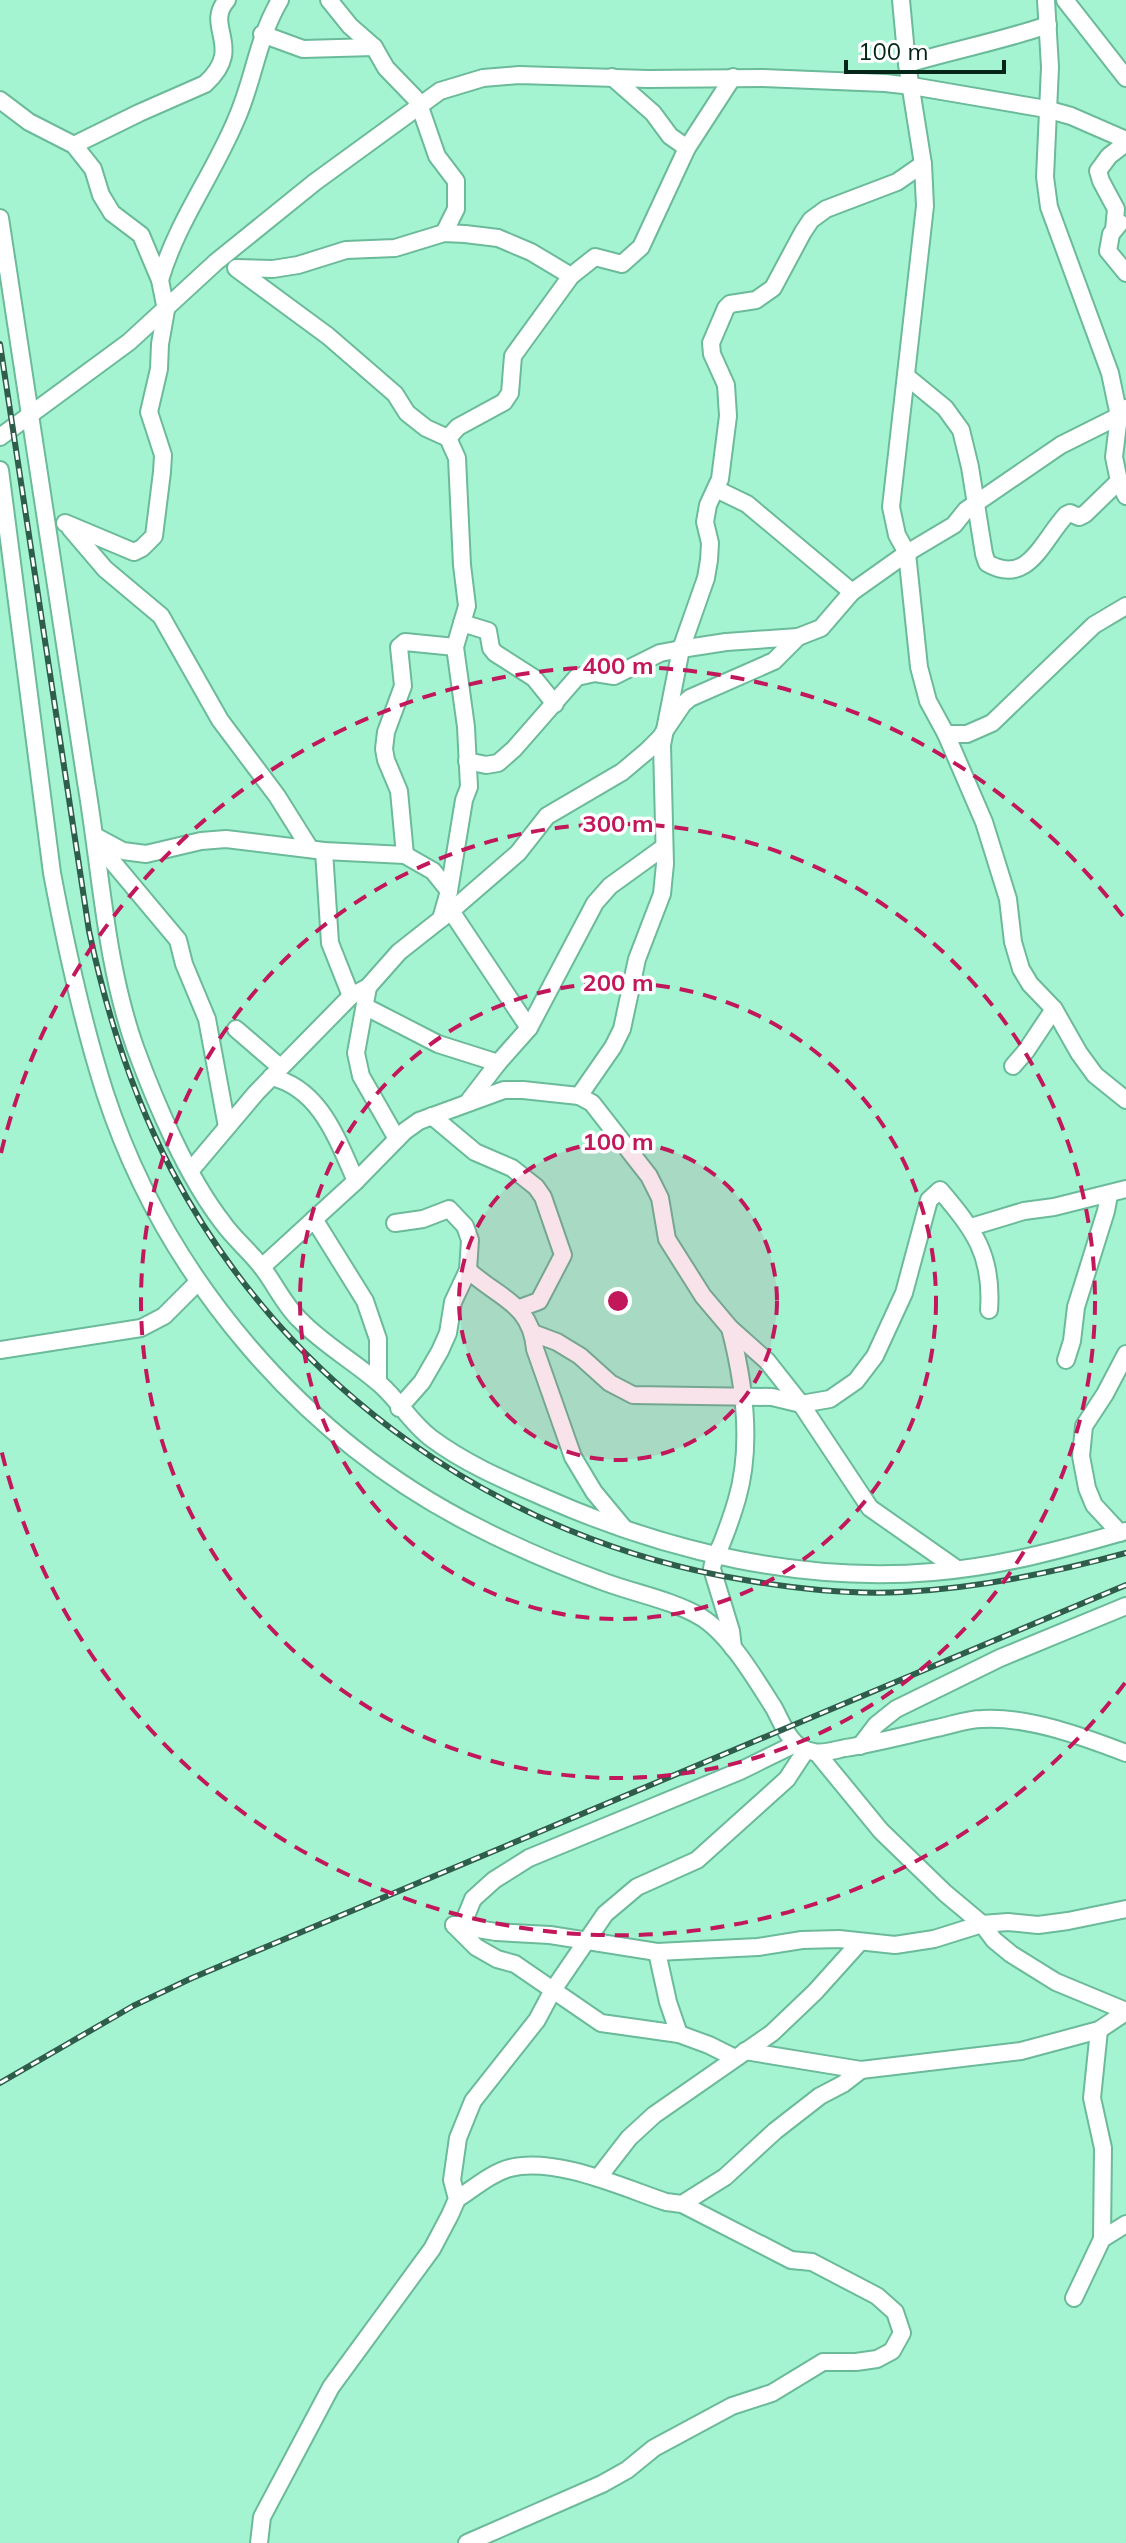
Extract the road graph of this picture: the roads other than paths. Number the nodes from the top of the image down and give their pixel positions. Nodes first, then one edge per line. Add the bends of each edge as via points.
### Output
1 (227, 0) edge
2 (280, 0) edge
3 (329, 0) edge
4 (901, 0) edge
5 (1046, 0) edge
6 (1065, 0) edge
7 (1048, 25) junction
8 (262, 34) junction
9 (374, 47) junction
10 (907, 64) junction
11 (612, 77) junction
12 (733, 77) junction
13 (1126, 78) edge
14 (912, 86) junction
15 (0, 100) edge
16 (420, 107) junction
17 (1046, 109) junction
18 (1126, 142) edge
19 (74, 145) junction
20 (687, 148) junction
21 (923, 164) junction
22 (1126, 216) edge
23 (0, 218) edge
24 (1114, 230) junction
25 (444, 233) junction
26 (216, 262) junction
27 (237, 269) junction
28 (1126, 273) edge
29 (571, 276) junction
30 (160, 280) junction
31 (166, 310) junction
32 (906, 376) junction
33 (1122, 412) edge
34 (29, 417) junction
35 (0, 437) edge
36 (448, 438) junction
37 (0, 470) edge
38 (1119, 481) junction
39 (716, 489) junction
40 (1126, 496) edge
41 (2, 498) edge
42 (974, 505) junction
43 (45, 512) junction
44 (65, 523) junction
45 (907, 553) junction
46 (852, 592) junction
47 (1126, 606) edge
48 (462, 623) junction
49 (798, 637) junction
50 (455, 647) junction
51 (681, 649) junction
52 (555, 704) junction
53 (666, 730) junction
54 (946, 734) junction
55 (467, 761) junction
56 (96, 839) junction
57 (664, 847) junction
58 (317, 849) junction
59 (405, 855) junction
60 (449, 891) junction
61 (446, 915) junction
62 (368, 987) junction
63 (351, 996) junction
64 (366, 1007) junction
65 (1054, 1009) junction
66 (529, 1028) junction
67 (236, 1029) dead end
68 (498, 1063) junction
69 (1013, 1066) dead end
70 (276, 1072) junction
71 (579, 1096) junction
72 (1126, 1100) edge
73 (468, 1102) junction
74 (432, 1116) junction
75 (227, 1127) junction
76 (397, 1139) junction
77 (191, 1170) junction
78 (356, 1181) junction
79 (1126, 1189) edge
80 (1109, 1195) junction
81 (314, 1219) junction
82 (395, 1223) dead end
83 (971, 1227) junction
84 (262, 1267) junction
85 (468, 1270) junction
86 (198, 1282) junction
87 (520, 1308) junction
88 (989, 1310) dead end
89 (730, 1328) junction
90 (533, 1333) junction
91 (0, 1350) edge
92 (1126, 1354) edge
93 (1066, 1360) dead end
94 (378, 1382) junction
95 (743, 1399) junction
96 (801, 1404) junction
97 (399, 1408) junction
98 (625, 1529) junction
99 (1123, 1532) edge
100 (717, 1554) junction
101 (957, 1569) junction
102 (1126, 1606) edge
103 (733, 1649) junction
104 (860, 1746) junction
105 (806, 1749) junction
106 (1126, 1753) edge
107 (1126, 1909) edge
108 (982, 1924) junction
109 (462, 1926) junction
110 (588, 1940) junction
111 (860, 1942) junction
112 (657, 1952) junction
113 (553, 1990) junction
114 (1126, 1990) edge
115 (1124, 2011) edge
116 (1099, 2030) junction
117 (679, 2034) junction
118 (740, 2055) junction
119 (861, 2070) junction
120 (598, 2178) junction
121 (457, 2199) junction
122 (682, 2204) junction
123 (1126, 2224) edge
124 (1102, 2239) junction
125 (1074, 2298) dead end
126 (259, 2543) edge
127 (467, 2543) edge

1 - 19 street via 218,23 224,57 213,77
2 - 8 street
3 - 9 street
4 - 10 street
5 - 7 street
6 - 13 street
7 - 10 street
7 - 17 street
8 - 9 street via 303,49
8 - 30 street via 238,117 169,249
9 - 16 street
10 - 14 street
11 - 12 street
11 - 16 street via 497,76 440,91
11 - 20 street
12 - 14 street
12 - 20 street
14 - 17 street
14 - 21 street
15 - 19 street
16 - 25 street via 437,156 456,181 456,209
16 - 26 street
17 - 18 street
17 - 33 street via 1049,207
18 - 24 street via 1098,171 1116,209
19 - 30 street via 93,169 112,213 141,235
20 - 29 street via 634,256 622,264 595,257
21 - 32 street via 923,234
21 - 39 street via 897,182 826,209 811,220 773,288 756,300 726,308 711,343 726,385 728,416
22 - 24 street
23 - 34 street
24 - 28 street via 1108,251
25 - 27 street via 407,247 346,250 298,265
25 - 29 street via 498,238
26 - 27 street
26 - 31 street
27 - 36 street via 328,336 395,394 407,413
29 - 36 street via 513,356 510,393 504,402
30 - 31 street
31 - 34 street
31 - 44 street via 149,412 163,455 154,536 134,552
32 - 42 street via 945,408 961,430
32 - 45 street via 891,507
33 - 38 street via 1114,457
33 - 42 street via 1061,445
34 - 35 street
34 - 43 street
36 - 48 street via 457,458 467,606
37 - 41 street
38 - 40 street
38 - 42 street via 1085,514 1066,515 1028,564 1014,571 987,563
39 - 46 street via 747,504
39 - 51 street via 705,522 710,543 706,578
41 - 86 street via 52,873 83,1017 128,1152
42 - 45 street via 954,525
43 - 44 street
43 - 56 street
44 - 58 street via 105,569 161,616 220,720
45 - 46 street
45 - 54 street via 919,667 928,701
46 - 49 street via 821,628
47 - 54 street via 1094,625 992,723 967,734
48 - 50 street
48 - 52 street via 488,631 495,653 534,678
49 - 51 street
49 - 53 street via 774,661 690,698
50 - 55 street
50 - 59 street via 405,642 399,647 403,686 384,749 399,791
51 - 52 street via 660,653 614,676 577,677
51 - 53 street
52 - 55 street via 498,763
53 - 57 street
53 - 61 street via 622,772 547,816 518,853
54 - 65 street via 984,822 1008,899 1021,969
55 - 60 street via 469,787
56 - 58 street via 146,854 226,839
56 - 75 street via 178,940 207,1019
56 - 77 street via 119,994 135,1047
57 - 66 street via 595,903
57 - 71 street via 662,894 637,959 622,1029
58 - 59 street
58 - 63 street via 330,943
59 - 60 street via 433,871
60 - 61 street
61 - 62 street via 399,952
61 - 66 street
62 - 63 street
62 - 64 street
63 - 70 street
64 - 68 street via 438,1044
64 - 76 street via 356,1053 361,1076
65 - 69 street
65 - 72 street via 1095,1075
66 - 68 street
67 - 70 street
68 - 73 street
70 - 75 street
70 - 78 street via 323,1114
71 - 73 street via 504,1090
71 - 89 street via 592,1103 649,1176 660,1198 667,1239
73 - 74 street
74 - 76 street
74 - 87 street via 475,1152 525,1177 543,1197 563,1255 539,1301
75 - 77 street
76 - 78 street
77 - 84 street via 225,1226
78 - 81 street
79 - 80 street
80 - 83 street
80 - 93 street
81 - 84 street
81 - 94 street via 365,1301 378,1339
82 - 85 street via 449,1209 470,1240
83 - 88 street via 991,1282
83 - 96 street via 940,1190 929,1200 904,1293 875,1356 844,1390 830,1399
84 - 94 street via 294,1315
85 - 87 street
85 - 97 street via 440,1351
86 - 91 street via 164,1316 141,1328
86 - 103 street via 295,1396 412,1492 560,1564 687,1609 707,1621
87 - 90 street
89 - 95 street
89 - 96 street via 767,1361
90 - 95 street via 580,1356 633,1395
90 - 98 street via 573,1457
92 - 99 street via 1084,1426 1081,1456 1094,1505
94 - 97 street
95 - 96 street via 772,1397
95 - 100 street via 746,1440 738,1496
96 - 101 street via 870,1508
97 - 98 street via 430,1437 487,1472
98 - 100 street
99 - 101 street
100 - 101 street via 799,1571 879,1575
100 - 103 street via 713,1575
102 - 104 street via 1000,1658 896,1709
103 - 105 street
104 - 105 street
104 - 106 street via 986,1718 1076,1734
105 - 108 street via 881,1831
105 - 109 street via 529,1858 473,1899
105 - 110 street via 787,1779 697,1860 637,1887 605,1914
107 - 108 street via 1038,1925
108 - 111 street via 895,1945
108 - 115 street via 1011,1954 1056,1982
109 - 110 street
109 - 113 street via 454,1925 476,1947 515,1964
110 - 112 street
110 - 113 street
111 - 112 street via 802,1940
111 - 118 street via 791,2017
112 - 117 street
113 - 117 street via 601,2023
113 - 121 street via 537,2020 473,2101 458,2138 452,2180
114 - 115 street
115 - 116 street
116 - 119 street via 1021,2051
116 - 124 street via 1092,2098 1103,2148
117 - 118 street
118 - 119 street
118 - 120 street via 654,2115
119 - 122 street via 775,2131 725,2177
120 - 121 street via 568,2170 510,2168
120 - 122 street
121 - 126 street via 432,2249 331,2387 262,2517
122 - 127 street via 791,2260 812,2262 877,2296 895,2312 902,2333 892,2351 866,2360 823,2362 772,2393 732,2406 654,2448 602,2484
123 - 124 street
124 - 125 street

